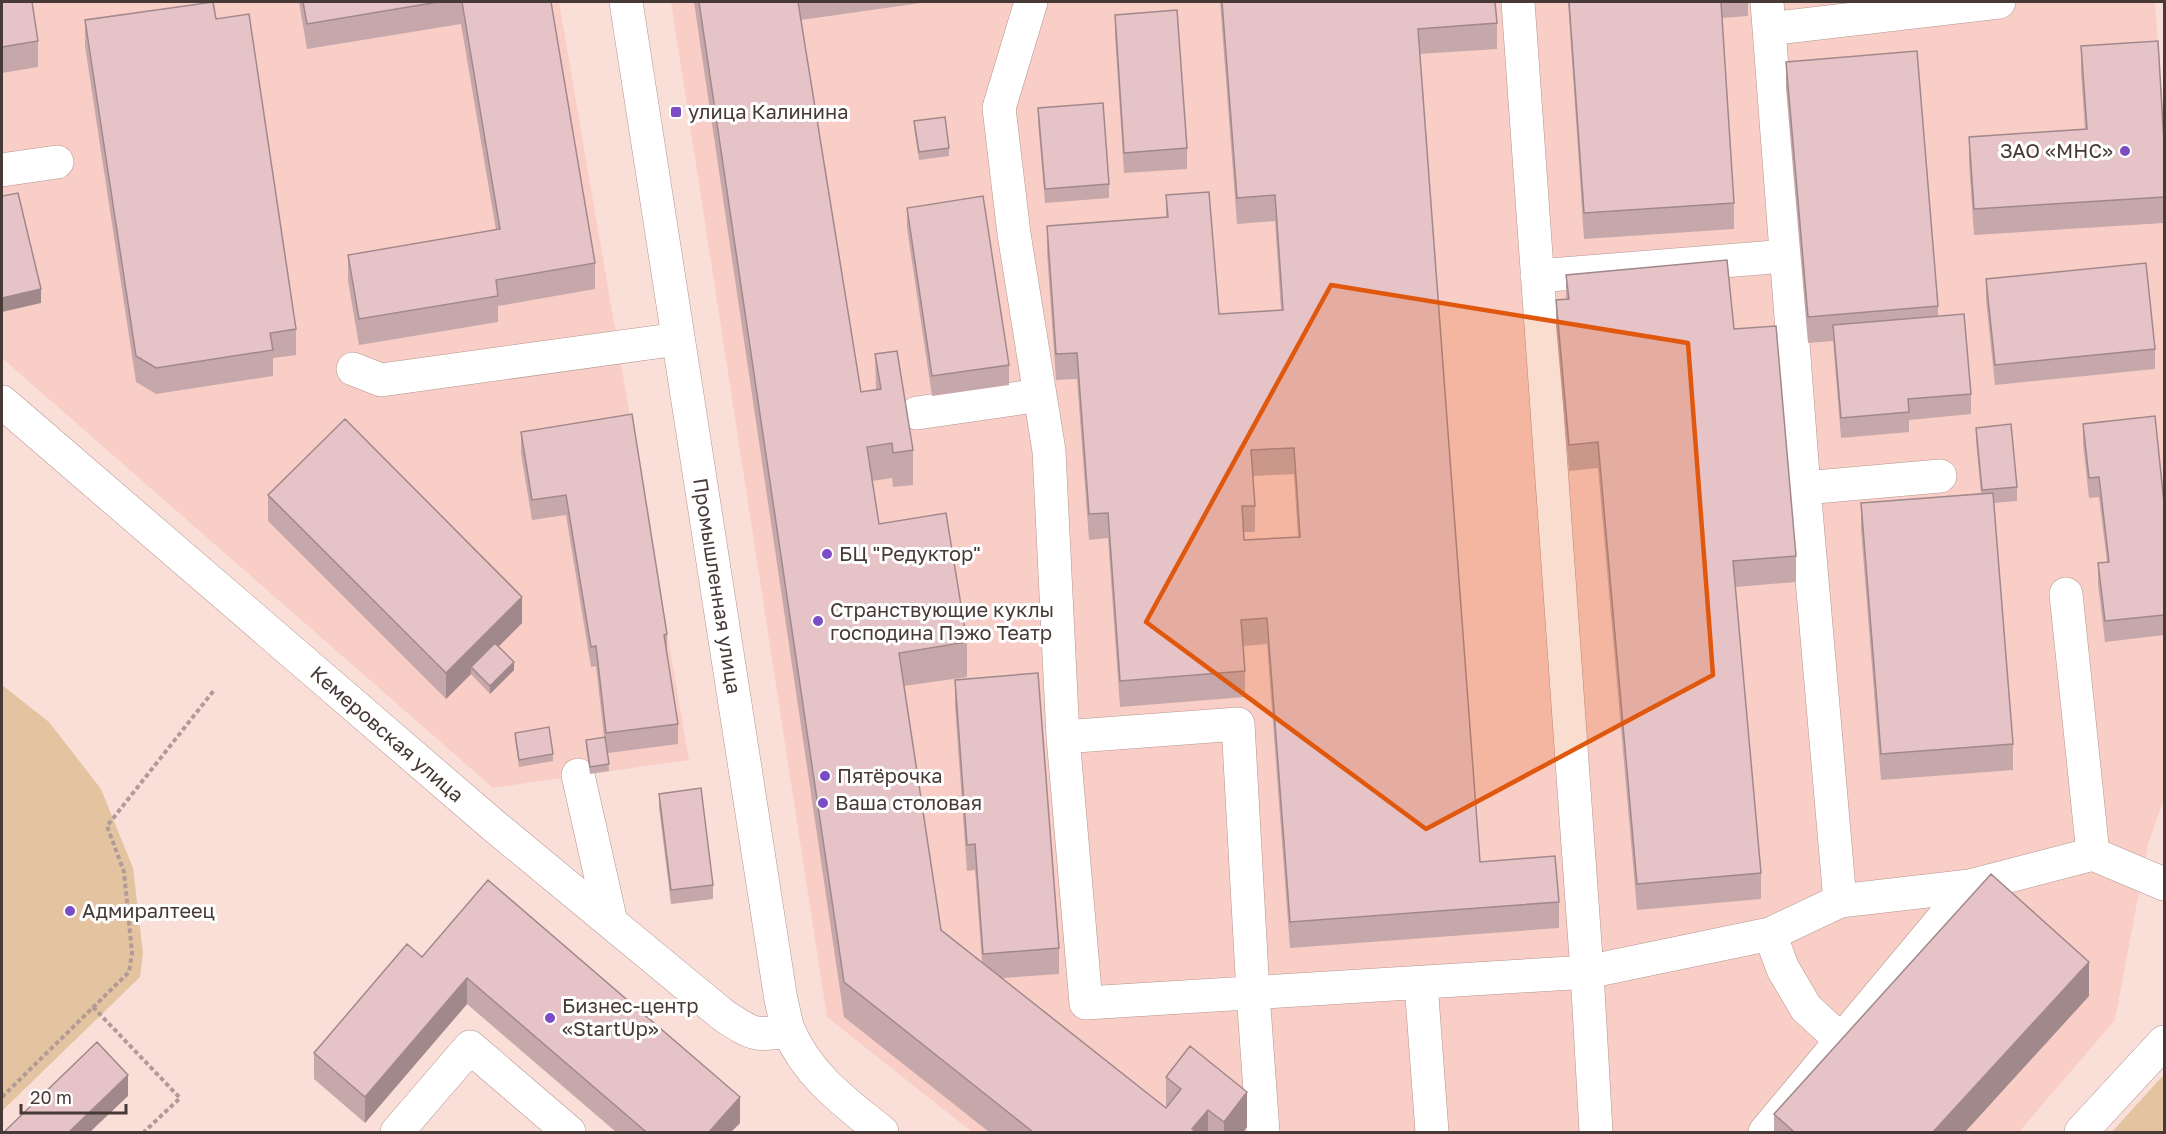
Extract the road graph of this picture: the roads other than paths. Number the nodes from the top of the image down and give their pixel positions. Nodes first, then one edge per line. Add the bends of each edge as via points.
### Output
1 (626, 2) edge
2 (1031, 2) edge
3 (1518, 2) edge
4 (1999, 2) edge
5 (1768, 15) edge
6 (57, 162) dead end
7 (2, 170) edge
8 (1787, 256) junction
9 (1537, 276) junction
10 (678, 339) junction
11 (353, 369) dead end
12 (1040, 395) junction
13 (2, 402) edge
14 (917, 413) dead end
15 (1940, 476) dead end
16 (1804, 488) junction
17 (2066, 594) dead end
18 (1063, 737) junction
19 (578, 775) dead end
20 (2093, 854) junction
21 (2164, 884) edge
22 (1970, 886) junction
23 (1840, 901) junction
24 (611, 922) junction
25 (1770, 934) junction
26 (1587, 972) junction
27 (1421, 983) junction
28 (1253, 993) junction
29 (788, 1030) junction
30 (1841, 1040) junction
31 (2164, 1042) edge
32 (397, 1132) edge
33 (569, 1132) edge
34 (882, 1132) edge
35 (1263, 1132) edge
36 (1432, 1132) edge
37 (1596, 1132) edge
38 (1765, 1132) edge
39 (2081, 1132) edge

1 - 10 street, Промышленная улица
2 - 12 street via 999,108
3 - 9 street
4 - 5 street
5 - 8 street
6 - 7 street
8 - 9 street
8 - 16 street
9 - 26 street
10 - 11 street via 381,381
10 - 29 street, Промышленная улица
12 - 14 street
12 - 18 street via 1049,451
13 - 24 street, Кемеровская улица
15 - 16 street
16 - 23 street
17 - 20 street
18 - 28 street via 1086,1003
18 - 28 street via 1238,724
19 - 24 street
20 - 21 street
20 - 22 street
22 - 23 street
22 - 30 street
23 - 25 street
24 - 29 street, Кемеровская улица via 745,1030 767,1035
25 - 26 street
25 - 30 street via 1783,969 1806,1008
26 - 27 street
26 - 37 street
27 - 28 street
27 - 36 street
28 - 35 street
29 - 34 street, Промышленная улица via 804,1060 826,1086
30 - 38 street
31 - 39 street
32 - 33 street via 470,1047

